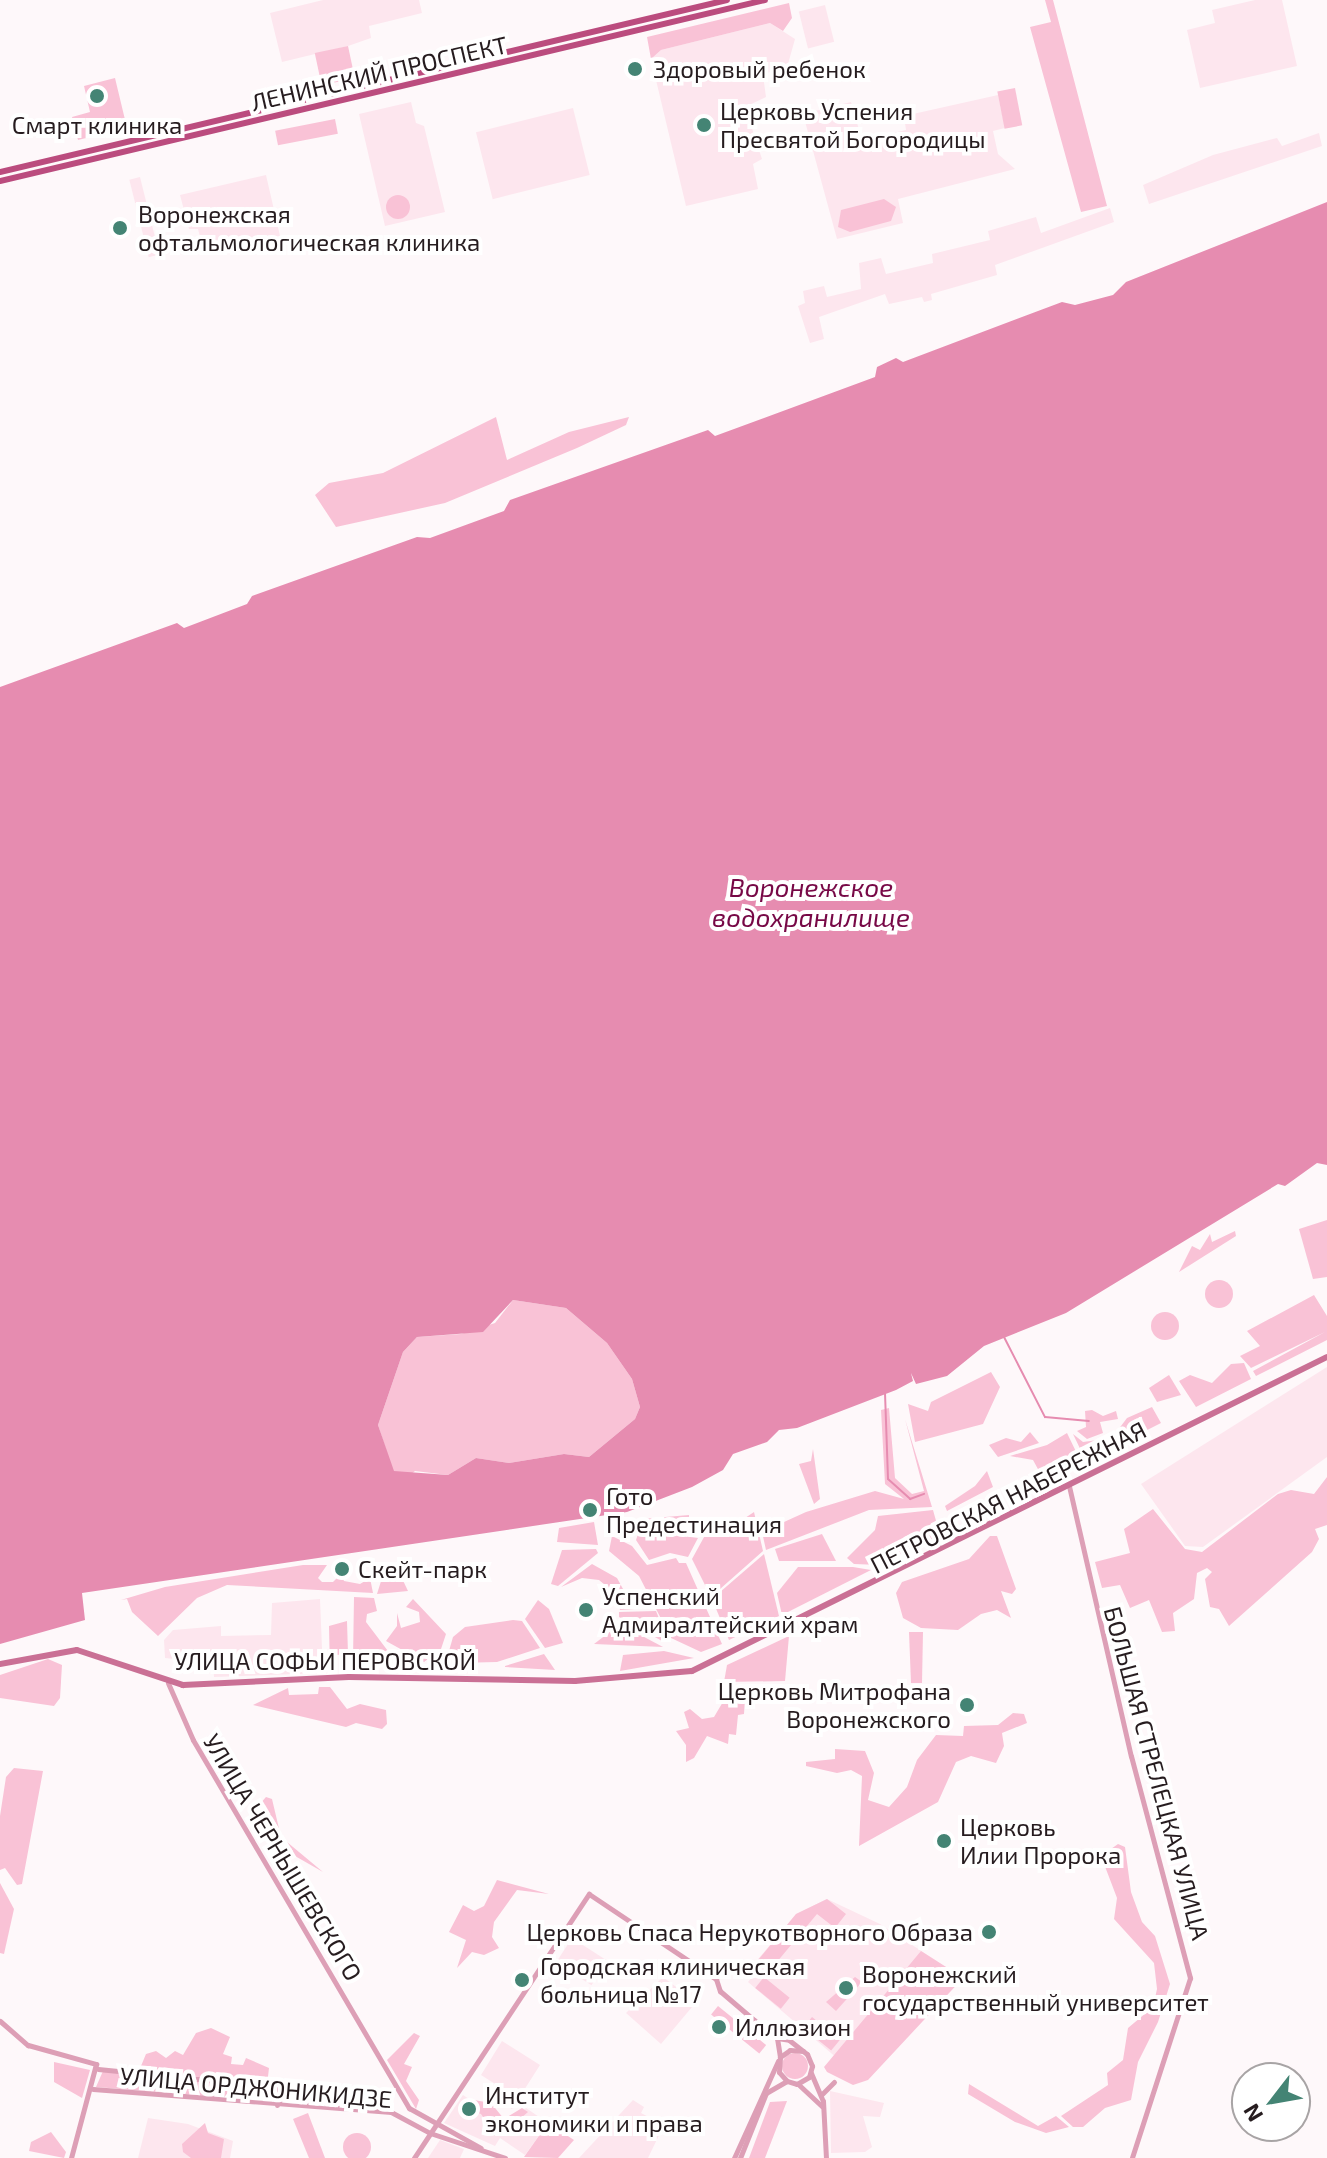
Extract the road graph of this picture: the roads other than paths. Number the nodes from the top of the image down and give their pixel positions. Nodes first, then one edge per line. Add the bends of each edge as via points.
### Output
1 (727, 0) edge
2 (765, 0) edge
3 (0, 172) edge
4 (0, 181) edge
5 (1327, 1357) edge
6 (1069, 1486) junction
7 (0, 1664) edge
8 (658, 1677) joint
9 (168, 1683) junction
10 (0, 2021) edge
11 (777, 2038) junction
12 (803, 2051) junction
13 (780, 2059) junction
14 (97, 2066) junction
15 (811, 2073) junction
16 (787, 2081) junction
17 (834, 2082) dead end
18 (797, 2084) junction
19 (93, 2089) junction
20 (822, 2095) junction
21 (277, 2105) junction
22 (824, 2111) junction
23 (431, 2132) junction
24 (481, 2148) junction
25 (71, 2158) edge
26 (414, 2158) edge
27 (505, 2158) edge
28 (734, 2158) edge
29 (740, 2158) edge
30 (826, 2158) edge
31 (1132, 2158) edge

1 - 3 main road, ЛЕНИНСКИЙ ПРОСПЕКТ
2 - 4 main road, ЛЕНИНСКИЙ ПРОСПЕКТ
5 - 6 main road, ПЕТРОВСКАЯ НАБЕРЕЖНАЯ
6 - 8 main road, ПЕТРОВСКАЯ НАБЕРЕЖНАЯ via 728,1658
6 - 31 street, БОЛЬШАЯ СТРЕЛЕЦКАЯ УЛИЦА via 1190,1978
7 - 9 main road, УЛИЦА СОФЬИ ПЕРОВСКОЙ via 77,1650 136,1666
8 - 9 main road, УЛИЦА СОФЬИ ПЕРОВСКОЙ
9 - 24 street, УЛИЦА ЧЕРНЫШЕВСКОГО via 193,1740 409,2108
10 - 14 street, УЛИЦА ОРДЖОНИКИДЗЕ via 28,2045
11 - 12 street
11 - 13 street
11 - 23 street via 720,1991 716,1979 589,1894
12 - 13 street via 790,2050
12 - 15 street via 812,2062
13 - 16 street via 779,2072
13 - 28 street
14 - 19 street
14 - 21 street, УЛИЦА ОРДЖОНИКИДЗЕ via 275,2087
15 - 18 street
15 - 20 street
16 - 18 street
16 - 29 street via 766,2093
17 - 20 street
18 - 22 street via 815,2094
19 - 21 street, УЛИЦА ОРДЖОНИКИДЗЕ
19 - 25 street
20 - 22 street
21 - 23 street, УЛИЦА ОРДЖОНИКИДЗЕ via 391,2112
22 - 30 street
23 - 24 street, УЛИЦА ОРДЖОНИКИДЗЕ
23 - 26 street
24 - 27 street, УЛИЦА ОРДЖОНИКИДЗЕ

